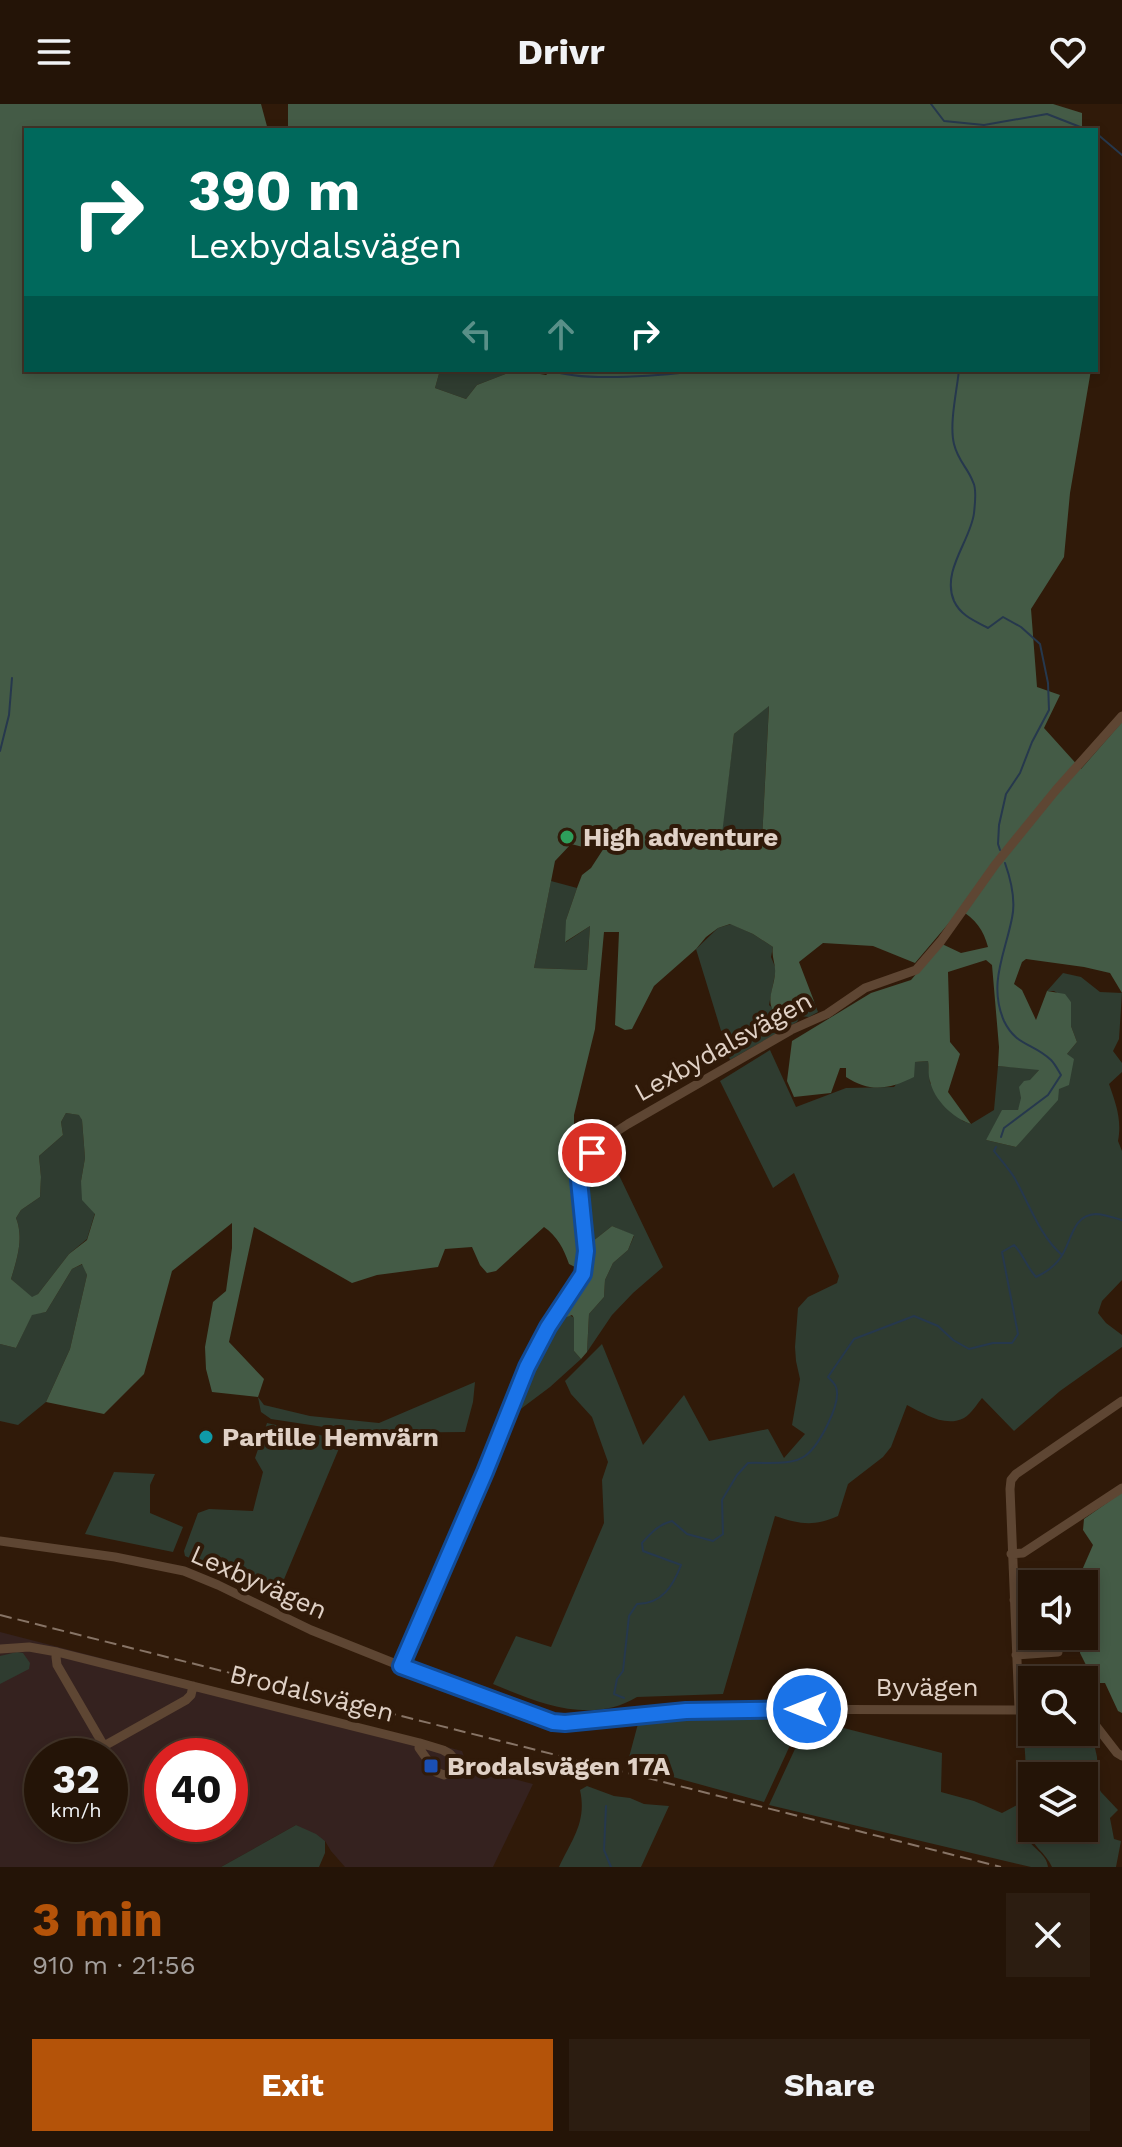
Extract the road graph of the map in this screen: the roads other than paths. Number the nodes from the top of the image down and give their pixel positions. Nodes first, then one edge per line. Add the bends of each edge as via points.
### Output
1 (1122, 716) edge
2 (1122, 1401) edge
3 (1122, 1488) edge
4 (0, 1541) edge
5 (1011, 1554) junction
6 (1014, 1600) junction
7 (1018, 1600) edge
8 (0, 1649) edge
9 (1058, 1650) edge
10 (57, 1652) junction
11 (1016, 1655) junction
12 (401, 1666) junction
13 (193, 1686) junction
14 (1018, 1691) edge
15 (1018, 1709) edge
16 (1098, 1729) edge
17 (420, 1743) dead end
18 (1122, 1756) edge

1 - 12 street, Lexbydalsvägen via 995,865 921,967 865,988 628,1124 583,1164 583,1274 527,1367
2 - 5 street via 1011,1480
3 - 5 street via 1023,1553
4 - 12 street, Lexbyvägen via 184,1571
5 - 6 street
6 - 7 street
6 - 11 street
8 - 10 street, Brodalsvägen
9 - 11 street
10 - 13 street, Brodalsvägen
10 - 13 street, Brodalsvägen via 57,1665 104,1746 186,1700
11 - 14 street
12 - 15 street, Byvägen via 565,1723 709,1709
13 - 17 street, Brodalsvägen
16 - 18 street

